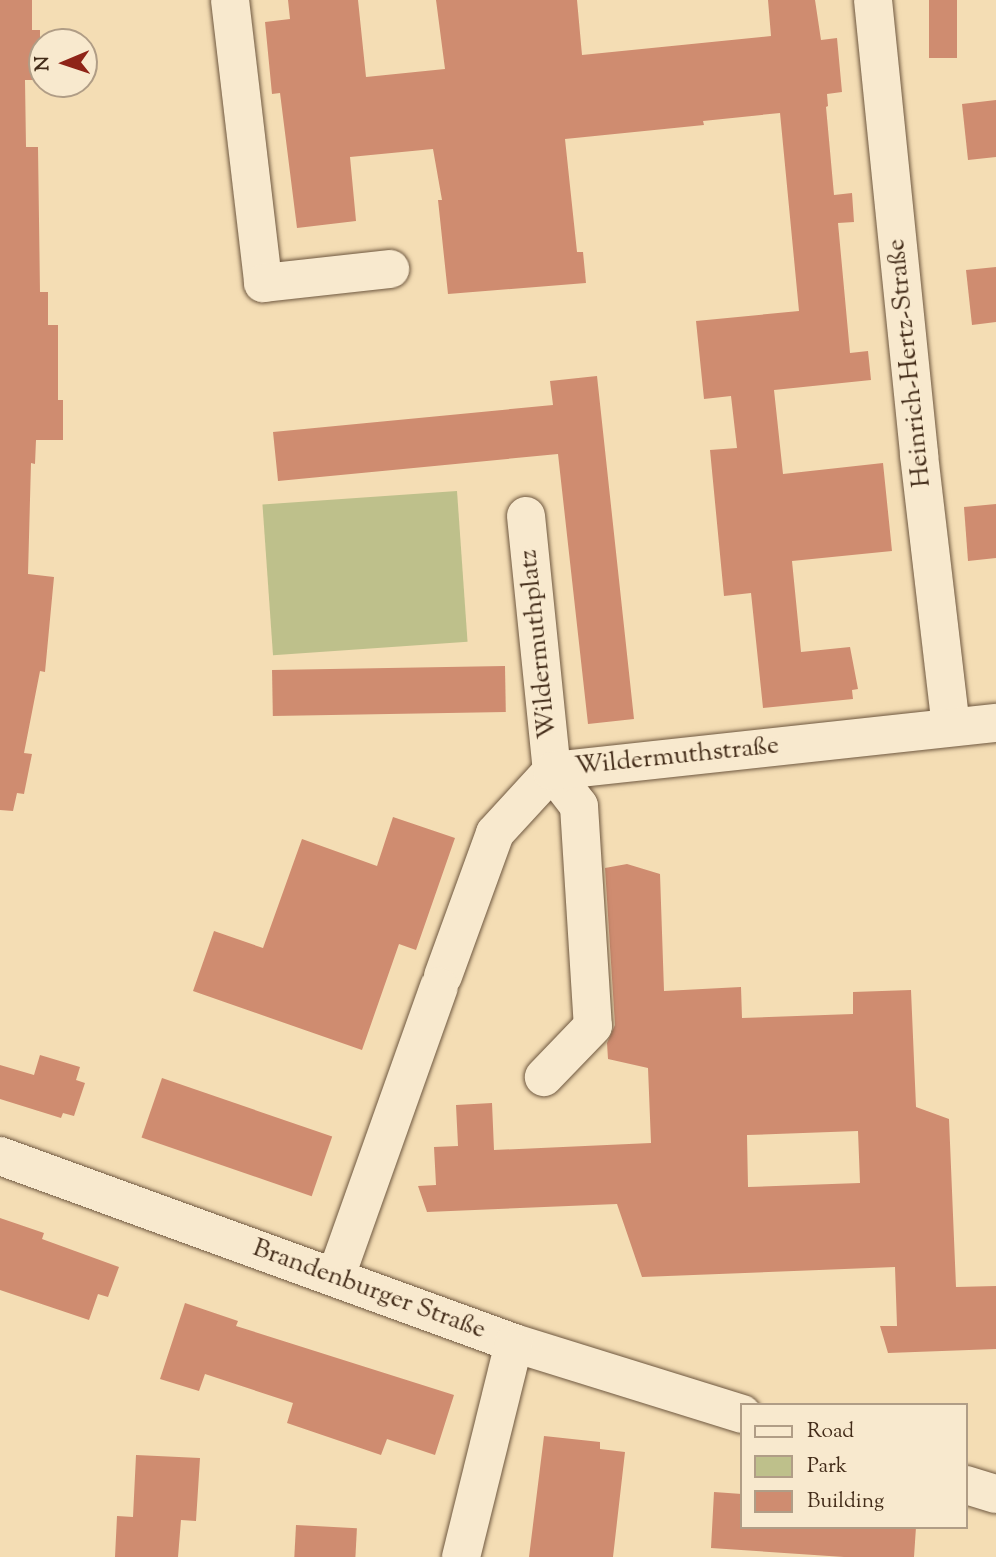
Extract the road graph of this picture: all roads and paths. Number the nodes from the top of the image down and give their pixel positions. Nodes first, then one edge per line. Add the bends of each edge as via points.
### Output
1 (230, 0) edge
2 (873, 0) edge
3 (390, 269) dead end
4 (526, 516) dead end
5 (996, 723) edge
6 (951, 726) junction
7 (552, 771) junction
8 (544, 1077) dead end
9 (0, 1156) edge
10 (336, 1276) junction
11 (514, 1343) junction
12 (740, 1412) edge
13 (968, 1486) edge
14 (996, 1494) edge
15 (461, 1557) edge

1 - 3 street via 263,284
2 - 6 street, Heinrich-Hertz-Straße
4 - 7 street, Wildermuthplatz
5 - 6 street, Wildermuthstraße
6 - 7 street, Wildermuthstraße
7 - 8 street via 579,806 593,1026
7 - 10 street, Wildermuthstraße via 495,833
9 - 10 street, Brandenburger Straße
10 - 11 street, Brandenburger Straße
11 - 12 street, Brandenburger Straße
11 - 15 street
13 - 14 street

